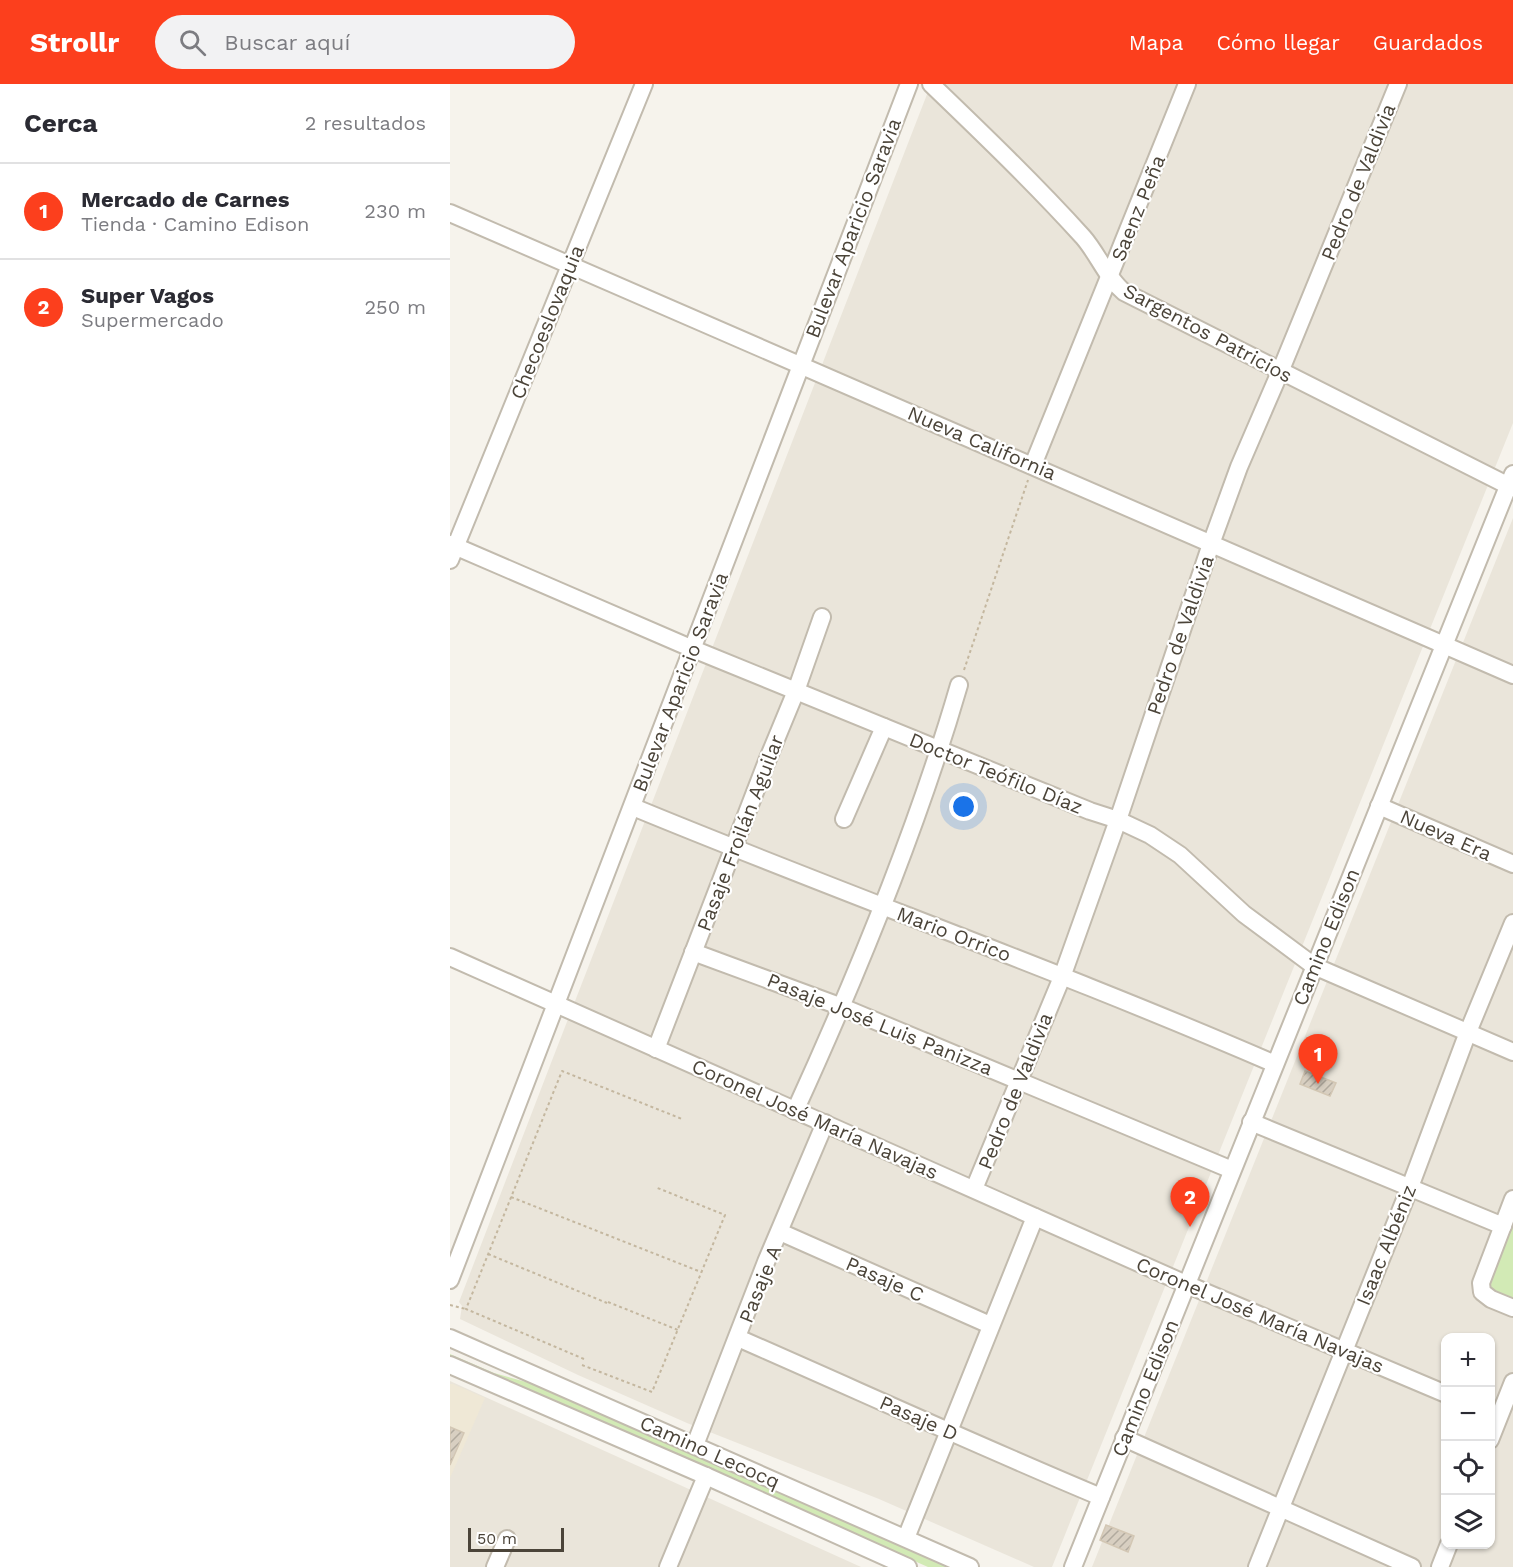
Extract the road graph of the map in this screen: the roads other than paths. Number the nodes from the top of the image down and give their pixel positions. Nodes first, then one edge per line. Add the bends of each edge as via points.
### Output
1 (644, 84) edge
2 (909, 84) edge
3 (931, 84) edge
4 (1187, 84) edge
5 (1398, 84) edge
6 (450, 213) edge
7 (571, 265) junction
8 (1111, 277) junction
9 (800, 365) junction
10 (1280, 372) junction
11 (1033, 465) junction
12 (1511, 482) edge
13 (1211, 544) junction
14 (452, 550) edge
15 (822, 617) dead end
16 (1444, 645) junction
17 (693, 649) junction
18 (1513, 675) edge
19 (959, 684) road end
20 (796, 691) junction
21 (884, 727) junction
22 (940, 750) junction
23 (1379, 806) junction
24 (633, 807) junction
25 (844, 819) dead end
26 (1118, 820) junction
27 (733, 848) junction
28 (1513, 864) edge
29 (882, 906) junction
30 (1513, 923) edge
31 (693, 952) junction
32 (450, 957) edge
33 (1314, 966) junction
34 (1062, 976) junction
35 (557, 1004) junction
36 (843, 1007) junction
37 (1468, 1032) junction
38 (656, 1049) junction
39 (1513, 1052) edge
40 (1275, 1064) junction
41 (1019, 1080) junction
42 (795, 1111) junction
43 (1251, 1122) junction
44 (825, 1123) junction
45 (1232, 1170) junction
46 (1410, 1187) junction
47 (974, 1189) junction
48 (1513, 1199) edge
49 (1035, 1216) junction
50 (1503, 1226) junction
51 (780, 1232) junction
52 (450, 1280) edge
53 (1186, 1284) junction
54 (1513, 1308) edge
55 (990, 1326) junction
56 (450, 1338) edge
57 (738, 1338) junction
58 (1344, 1351) junction
59 (450, 1365) edge
60 (1513, 1382) edge
61 (1441, 1392) edge
62 (1501, 1417) edge
63 (948, 1430) junction
64 (1495, 1431) edge
65 (1124, 1438) junction
66 (695, 1445) junction
67 (706, 1476) junction
68 (1101, 1497) junction
69 (1281, 1509) junction
70 (507, 1539) dead end
71 (906, 1539) junction
72 (1447, 1549) edge
73 (495, 1567) edge
74 (668, 1567) edge
75 (908, 1567) edge
76 (970, 1567) edge
77 (1073, 1567) edge
78 (1257, 1567) edge
79 (1412, 1567) edge
80 (1440, 1567) edge

1 - 7 street, Checoeslovaquia
2 - 9 street, Bulevar Aparicio Saravia
3 - 8 street, Sargentos Patricios via 1084,239
4 - 8 street, Saenz Peña
5 - 10 street, Pedro de Valdivia
6 - 7 street, Nueva California
7 - 9 street, Nueva California
7 - 14 street, Checoeslovaquia
8 - 10 street, Sargentos Patricios via 1124,292
8 - 11 street, Saenz Peña
9 - 11 street, Nueva California
9 - 17 street, Bulevar Aparicio Saravia
10 - 12 street, Sargentos Patricios
10 - 13 street, Pedro de Valdivia
11 - 13 street, Nueva California
12 - 16 street, Camino Edison
13 - 16 street, Nueva California
13 - 26 street, Pedro de Valdivia
14 - 17 street, Doctor Teófilo Díaz
15 - 20 street, Pasaje Froilán Aguilar
16 - 18 street, Nueva California
16 - 23 street, Camino Edison
17 - 20 street, Doctor Teófilo Díaz
17 - 24 street, Bulevar Aparicio Saravia
19 - 22 street
20 - 21 street, Doctor Teófilo Díaz
20 - 27 street, Pasaje Froilán Aguilar
21 - 22 street, Doctor Teófilo Díaz
21 - 25 street
22 - 26 street, Doctor Teófilo Díaz
22 - 29 street
23 - 28 street, Nueva Era
23 - 33 street, Camino Edison
24 - 27 street, Mario Orrico
24 - 35 street, Bulevar Aparicio Saravia
26 - 33 street, Doctor Teófilo Díaz via 1180,855 1244,914
26 - 34 street, Pedro de Valdivia
27 - 29 street, Mario Orrico
27 - 31 street, Pasaje Froilán Aguilar
29 - 34 street, Mario Orrico
29 - 36 street
30 - 37 street, Isaac Albéniz
31 - 36 street, Pasaje José Luis Panizza
31 - 38 street, Pasaje Froilán Aguilar
32 - 35 street, Coronel José María Navajas
33 - 37 street, Doctor Teófilo Díaz
33 - 40 street, Camino Edison
34 - 40 street, Mario Orrico
34 - 41 street, Pedro de Valdivia
35 - 38 street, Coronel José María Navajas
35 - 52 street, Bulevar Aparicio Saravia
36 - 41 street, Pasaje José Luis Panizza
36 - 42 street
37 - 39 street, Doctor Teófilo Díaz
37 - 46 street, Isaac Albéniz
38 - 42 street, Coronel José María Navajas
40 - 43 street, Camino Edison
41 - 45 street, Pasaje José Luis Panizza
41 - 47 street, Pedro de Valdivia
42 - 44 street, Coronel José María Navajas
43 - 45 street, Camino Edison
43 - 46 street
44 - 47 street, Coronel José María Navajas
44 - 51 street, Pasaje A
45 - 53 street, Camino Edison
46 - 50 street
46 - 58 street, Isaac Albéniz
47 - 49 street, Coronel José María Navajas
48 - 50 street
49 - 53 street, Coronel José María Navajas
49 - 55 street
50 - 54 street via 1481,1283 1482,1292
51 - 55 street, Pasaje C
51 - 57 street, Pasaje A
53 - 58 street, Coronel José María Navajas
53 - 65 street, Camino Edison
55 - 63 street
56 - 66 street, Camino Lecocq
57 - 63 street, Pasaje D
57 - 66 street, Pasaje A
58 - 61 street, Coronel José María Navajas
58 - 69 street, Isaac Albéniz
59 - 67 street, Camino Lecocq
60 - 62 street
62 - 64 street
63 - 68 street, Pasaje D
63 - 71 street
65 - 68 street, Camino Edison
65 - 69 street
66 - 71 street, Camino Lecocq
67 - 74 street
67 - 75 street, Camino Lecocq
68 - 77 street, Camino Edison
69 - 78 street, Isaac Albéniz
69 - 79 street
70 - 73 street
71 - 76 street, Camino Lecocq
72 - 80 street

